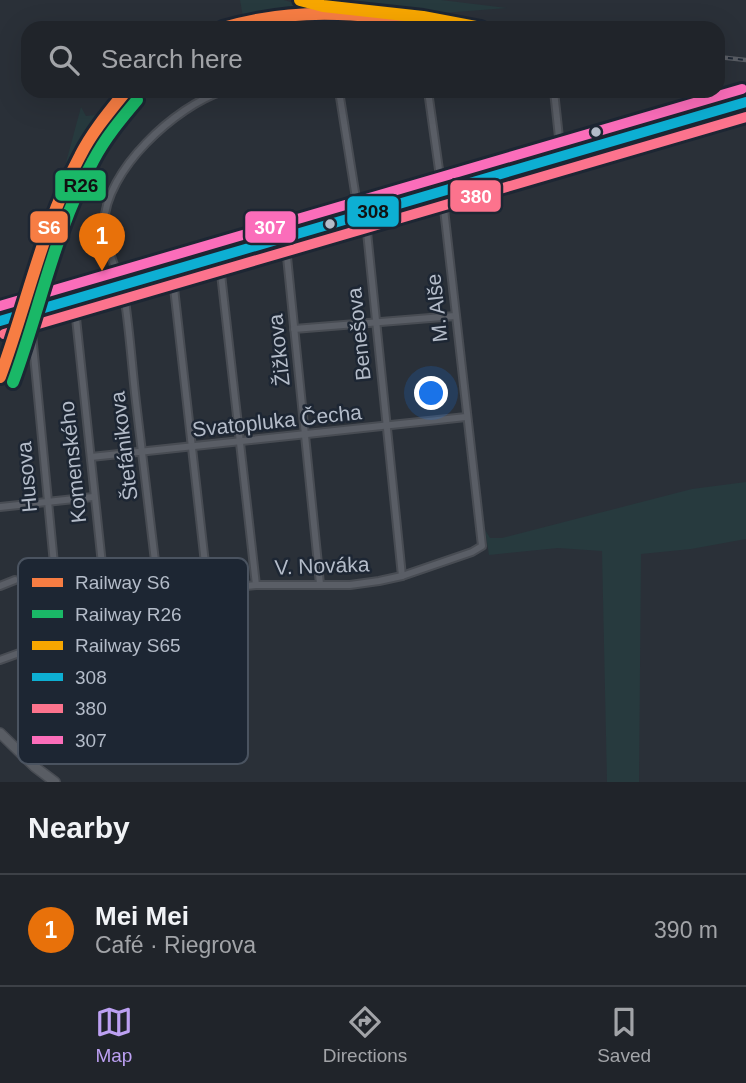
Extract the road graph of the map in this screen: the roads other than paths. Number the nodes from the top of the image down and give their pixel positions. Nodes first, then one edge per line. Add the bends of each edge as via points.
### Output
1 (208, 98) edge
2 (340, 98) edge
3 (429, 98) edge
4 (555, 98) edge
5 (746, 102) edge
6 (561, 156) junction
7 (442, 191) junction
8 (361, 215) junction
9 (285, 237) junction
10 (219, 256) junction
11 (172, 270) junction
12 (121, 286) junction
13 (74, 299) junction
14 (30, 313) junction
15 (455, 316) junction
16 (0, 321) edge
17 (375, 322) junction
18 (294, 329) junction
19 (466, 417) junction
20 (386, 427) junction
21 (306, 434) junction
22 (240, 442) junction
23 (191, 447) junction
24 (142, 452) junction
25 (91, 457) junction
26 (93, 497) junction
27 (46, 502) junction
28 (0, 507) edge
29 (482, 545) joint
30 (52, 558) edge
31 (100, 558) edge
32 (155, 558) edge
33 (204, 558) edge
34 (402, 576) junction
35 (15, 580) dead end
36 (320, 584) junction
37 (256, 585) junction
38 (0, 586) edge
39 (248, 586) edge
40 (18, 653) edge
41 (0, 660) edge
42 (0, 733) edge
43 (18, 750) edge
44 (33, 764) edge
45 (55, 782) edge

1 - 12 street, Štefánikova via 166,122 127,166 114,190 104,225
2 - 8 street, Benešova
3 - 7 street, M. Alše
4 - 6 street
5 - 6 main road
6 - 7 main road
7 - 8 main road
7 - 15 street, M. Alše
8 - 9 main road
8 - 17 street, Benešova via 366,222
9 - 10 main road
9 - 18 street, Žižkova
10 - 11 main road
10 - 22 street
11 - 12 main road
11 - 23 street
12 - 13 main road
12 - 24 street, Štefánikova
13 - 14 main road
13 - 25 street, Komenského
14 - 16 main road
14 - 27 street, Husova
15 - 17 street
15 - 19 street, M. Alše
17 - 18 street
17 - 20 street, Benešova
18 - 21 street, Žižkova
19 - 20 street, Svatopluka Čecha
19 - 29 street, M. Alše
20 - 21 street, Svatopluka Čecha
20 - 34 street, Benešova
21 - 22 street, Svatopluka Čecha
21 - 36 street, Žižkova
22 - 23 street, Svatopluka Čecha
22 - 37 street
23 - 24 street, Svatopluka Čecha
23 - 33 street
24 - 25 street, Svatopluka Čecha
24 - 32 street, Štefánikova
25 - 26 street, Komenského
26 - 27 street
26 - 31 street, Komenského
27 - 28 street
27 - 30 street, Husova
29 - 34 street, V. Nováka
34 - 36 street, V. Nováka via 350,585
35 - 38 street
36 - 37 street, V. Nováka
37 - 39 street, V. Nováka
40 - 41 street, V. Nováka
42 - 43 main road
44 - 45 main road

